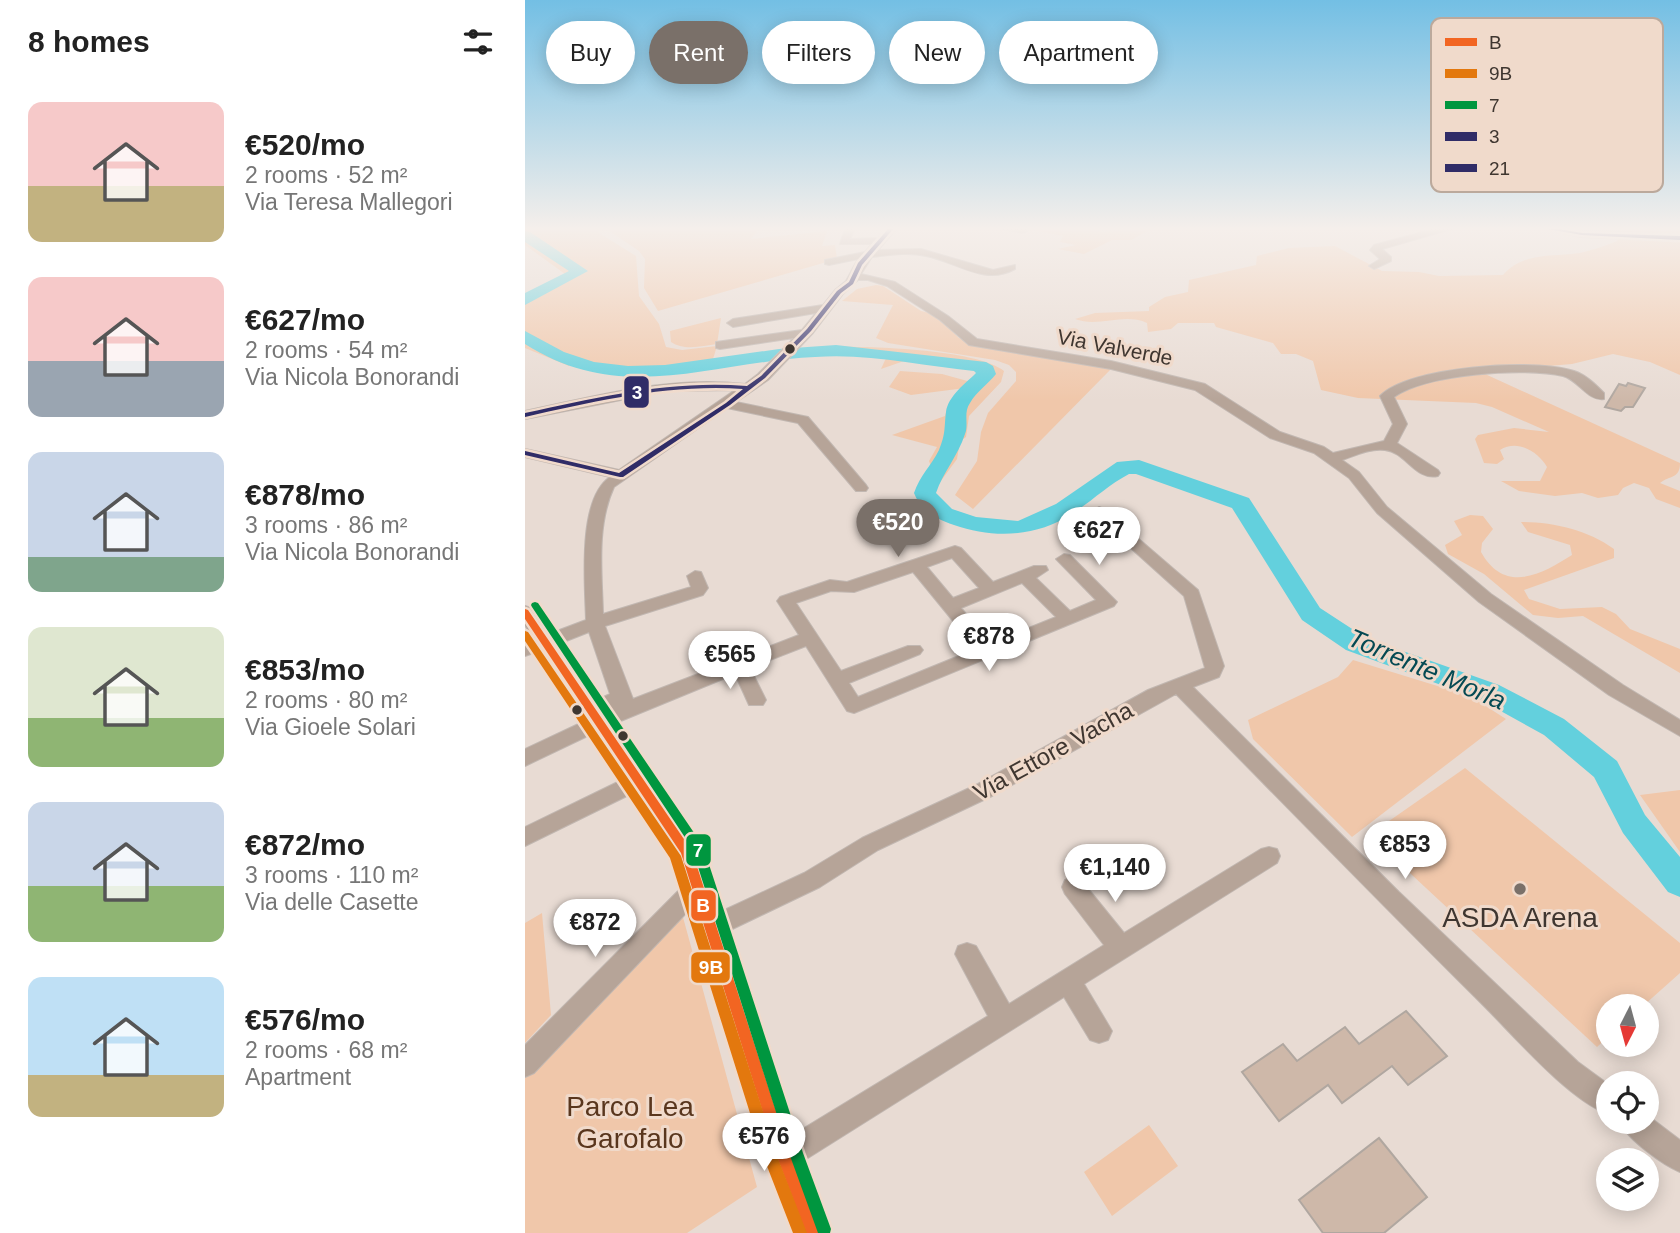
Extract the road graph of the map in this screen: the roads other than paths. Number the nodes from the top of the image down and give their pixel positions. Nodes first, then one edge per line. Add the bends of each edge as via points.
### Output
1 (853, 286) edge
2 (893, 286) edge
3 (827, 308) junction
4 (733, 323) dead end
5 (806, 333) junction
6 (720, 345) dead end
7 (750, 388) junction
8 (1599, 396) dead end
9 (728, 404) junction
10 (525, 415) edge
11 (1388, 445) junction
12 (525, 453) edge
13 (1333, 458) junction
14 (1433, 473) dead end
15 (620, 475) junction
16 (860, 488) dead end
17 (1099, 512) dead end
18 (1064, 559) dead end
19 (916, 565) junction
20 (695, 576) dead end
21 (990, 589) junction
22 (952, 605) junction
23 (525, 612) edge
24 (1068, 619) junction
25 (595, 624) junction
26 (810, 638) junction
27 (535, 646) edge
28 (914, 650) dead end
29 (989, 652) junction
30 (739, 664) junction
31 (837, 680) junction
32 (1180, 686) junction
33 (756, 700) dead end
34 (625, 702) junction
35 (595, 718) junction
36 (1680, 729) edge
37 (525, 758) edge
38 (638, 781) junction
39 (525, 837) edge
40 (1269, 856) dead end
41 (699, 885) junction
42 (1073, 887) dead end
43 (712, 927) junction
44 (1121, 948) junction
45 (967, 954) dead end
46 (1067, 981) junction
47 (1004, 1020) junction
48 (1099, 1031) dead end
49 (525, 1064) edge
50 (1596, 1091) edge
51 (1649, 1134) edge
52 (784, 1157) junction
53 (1680, 1158) edge
54 (813, 1233) edge

1 - 3 street via 839,292
2 - 13 street, Via Valverde via 973,342 1111,365 1200,387 1275,435
3 - 4 street
3 - 5 street
5 - 6 street
5 - 7 street
7 - 9 street
7 - 10 street via 715,383 677,385
8 - 11 street via 1576,376 1522,369 1467,372 1403,384 1387,396 1400,420 1399,431
9 - 15 street
9 - 16 street via 803,420
11 - 13 street
11 - 14 street
12 - 15 street
13 - 36 street, Via Valverde via 1354,475 1382,510 1485,598
15 - 25 street via 608,485 599,504 593,558
17 - 32 street, Via Ettore Vacha via 1192,594 1215,666 1208,676
18 - 24 street via 1108,602
19 - 21 street via 955,551
19 - 22 street
19 - 26 street via 848,588 830,585 786,601
20 - 25 street via 697,591
21 - 22 street
21 - 24 street via 1033,573
22 - 29 street
23 - 27 street
24 - 29 street
25 - 27 street
25 - 34 street
26 - 30 street
26 - 31 street
27 - 35 street
28 - 31 street
29 - 31 street via 854,706
30 - 33 street
30 - 34 street
32 - 43 street, Via Ettore Vacha via 1155,695 985,790 870,844 811,880
32 - 50 street via 1391,899
34 - 35 street
35 - 37 street
35 - 38 street
38 - 39 street
38 - 41 street via 686,851
40 - 44 street
41 - 43 street
41 - 49 street
42 - 44 street
43 - 52 street
44 - 46 street
45 - 47 street
46 - 47 street
46 - 48 street
47 - 52 street
51 - 53 street
52 - 54 street

